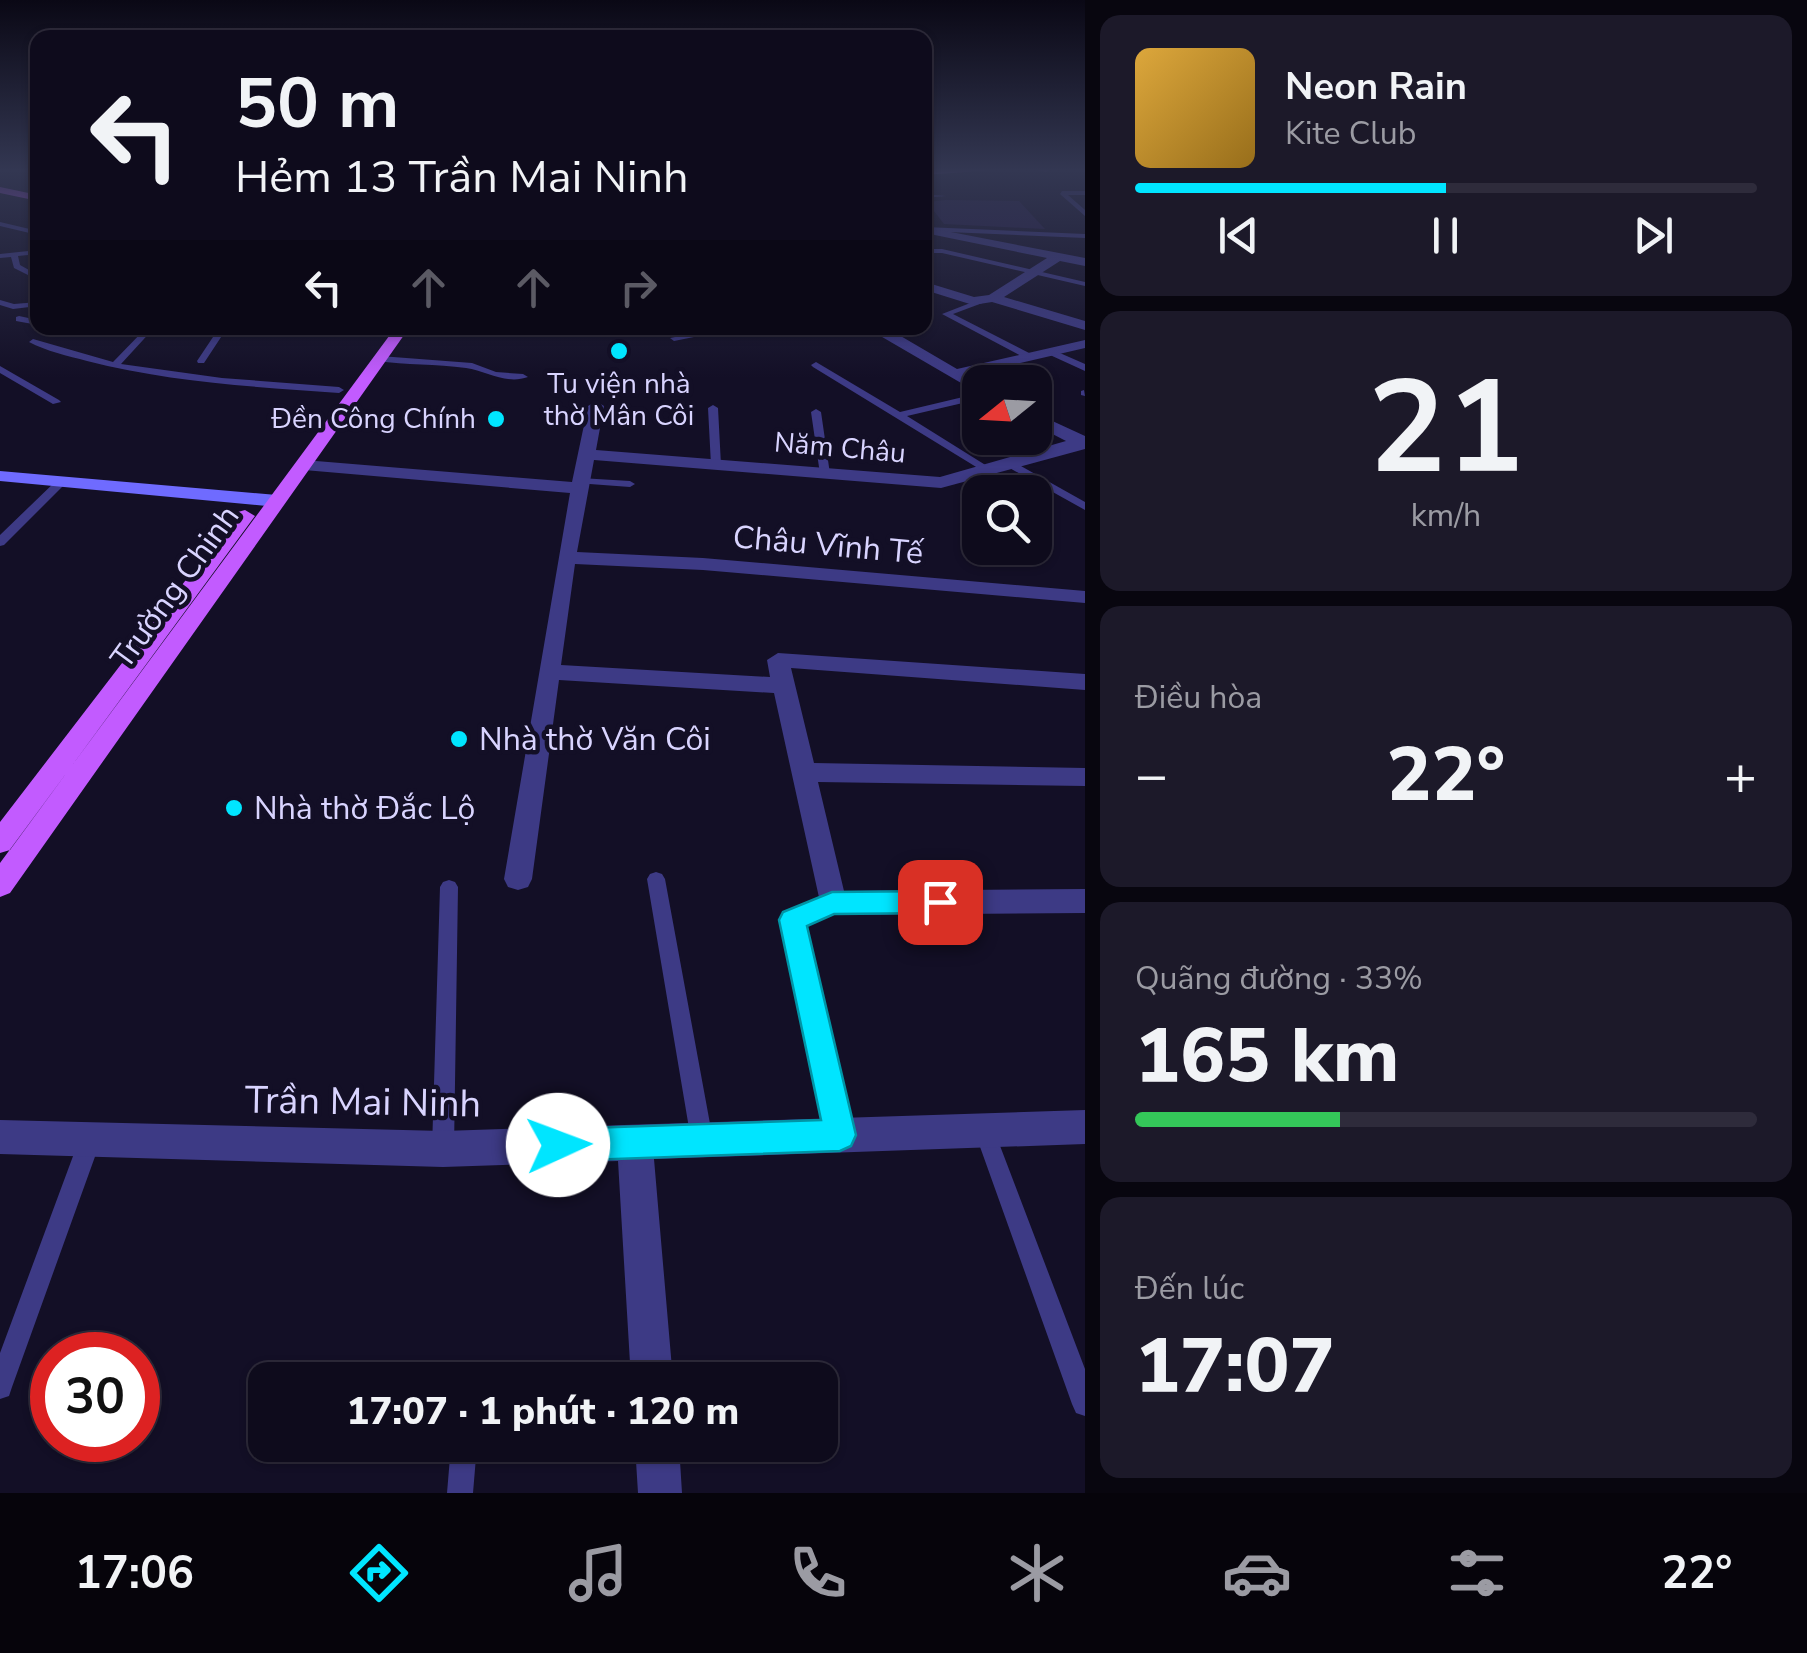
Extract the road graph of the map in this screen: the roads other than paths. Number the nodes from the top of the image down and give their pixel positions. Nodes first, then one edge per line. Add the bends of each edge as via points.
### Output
1 (954, 239) edge
2 (932, 251) edge
3 (30, 253) edge
4 (14, 255) junction
5 (0, 256) edge
6 (1058, 256) junction
7 (1084, 262) edge
8 (1035, 272) junction
9 (30, 273) edge
10 (1084, 284) edge
11 (932, 288) edge
12 (987, 300) junction
13 (0, 302) edge
14 (30, 306) edge
15 (1084, 326) edge
16 (143, 335) edge
17 (219, 335) edge
18 (383, 335) edge
19 (395, 335) edge
20 (683, 335) edge
21 (888, 335) edge
22 (674, 338) dead end
23 (33, 342) dead end
24 (1084, 344) edge
25 (1052, 352) junction
26 (1030, 356) junction
27 (371, 359) junction
28 (200, 360) dead end
29 (816, 365) dead end
30 (114, 366) junction
31 (0, 368) edge
32 (1084, 368) edge
33 (953, 374) junction
34 (523, 377) dead end
35 (14, 378) junction
36 (962, 380) edge
37 (0, 382) edge
38 (338, 390) junction
39 (962, 398) edge
40 (56, 402) dead end
41 (596, 406) dead end
42 (713, 408) dead end
43 (816, 412) dead end
44 (899, 415) junction
45 (1052, 426) edge
46 (1083, 442) edge
47 (586, 454) junction
48 (1010, 464) junction
49 (304, 465) junction
50 (716, 465) junction
51 (990, 471) junction
52 (824, 474) junction
53 (0, 476) edge
54 (62, 481) junction
55 (579, 484) junction
56 (630, 484) dead end
57 (268, 500) junction
58 (1084, 507) edge
59 (0, 542) edge
60 (566, 558) junction
61 (1084, 598) edge
62 (548, 672) junction
63 (781, 673) junction
64 (1084, 682) edge
65 (802, 772) junction
66 (1084, 777) edge
67 (0, 842) edge
68 (518, 879) dead end
69 (656, 879) dead end
70 (0, 885) edge
71 (450, 887) dead end
72 (1084, 901) edge
73 (832, 903) junction
74 (1084, 1127) edge
75 (984, 1130) junction
76 (840, 1135) junction
77 (0, 1137) edge
78 (90, 1140) junction
79 (702, 1140) junction
80 (635, 1142) junction
81 (443, 1149) junction
82 (651, 1362) edge
83 (0, 1387) edge
84 (1084, 1404) edge
85 (463, 1462) edge
86 (658, 1462) edge
87 (460, 1493) edge
88 (660, 1493) edge

1 - 6 street
2 - 8 lane
3 - 4 lane
4 - 5 lane
4 - 9 lane
6 - 7 street
6 - 8 street
8 - 10 lane
8 - 12 street
11 - 12 street
12 - 15 street
12 - 26 lane via 946,314
13 - 14 lane
16 - 30 lane
17 - 28 lane
18 - 27 main road, Trường Chinh
19 - 27 main road, Trường Chinh
20 - 22 lane
21 - 33 street
23 - 30 lane
24 - 25 street
25 - 26 street
25 - 32 lane
26 - 33 street
27 - 34 lane
27 - 38 main road, Trường Chinh
27 - 49 main road, Trường Chinh
29 - 44 lane
30 - 38 lane
31 - 35 lane
33 - 36 street
35 - 37 lane
35 - 40 lane
38 - 57 main road, Trường Chinh
39 - 44 lane
41 - 47 street
42 - 50 lane
43 - 52 lane
44 - 51 lane
45 - 46 street
46 - 48 street, Năm Châu
47 - 50 street, Năm Châu
47 - 55 street
48 - 51 street, Năm Châu
48 - 58 lane
49 - 55 street
49 - 57 main road, Trường Chinh
50 - 52 street, Năm Châu
51 - 52 street, Năm Châu via 941,483
53 - 54 street
54 - 57 street
54 - 59 lane
55 - 56 lane
55 - 60 street
57 - 67 main road, Trường Chinh
57 - 70 main road, Trường Chinh
60 - 61 street, Châu Vĩnh Tế
60 - 62 street
62 - 63 street
62 - 68 street
63 - 64 street
63 - 65 street
65 - 66 street
65 - 73 street
69 - 79 lane
71 - 81 lane
72 - 73 street
73 - 76 lane via 792,920
74 - 75 street, Trần Mai Ninh
75 - 76 street, Trần Mai Ninh
75 - 84 lane
76 - 79 street, Trần Mai Ninh
77 - 78 street, Trần Mai Ninh
78 - 81 street, Trần Mai Ninh
78 - 83 lane
79 - 80 street, Trần Mai Ninh
80 - 81 street, Trần Mai Ninh
80 - 82 street
85 - 87 lane
86 - 88 street

